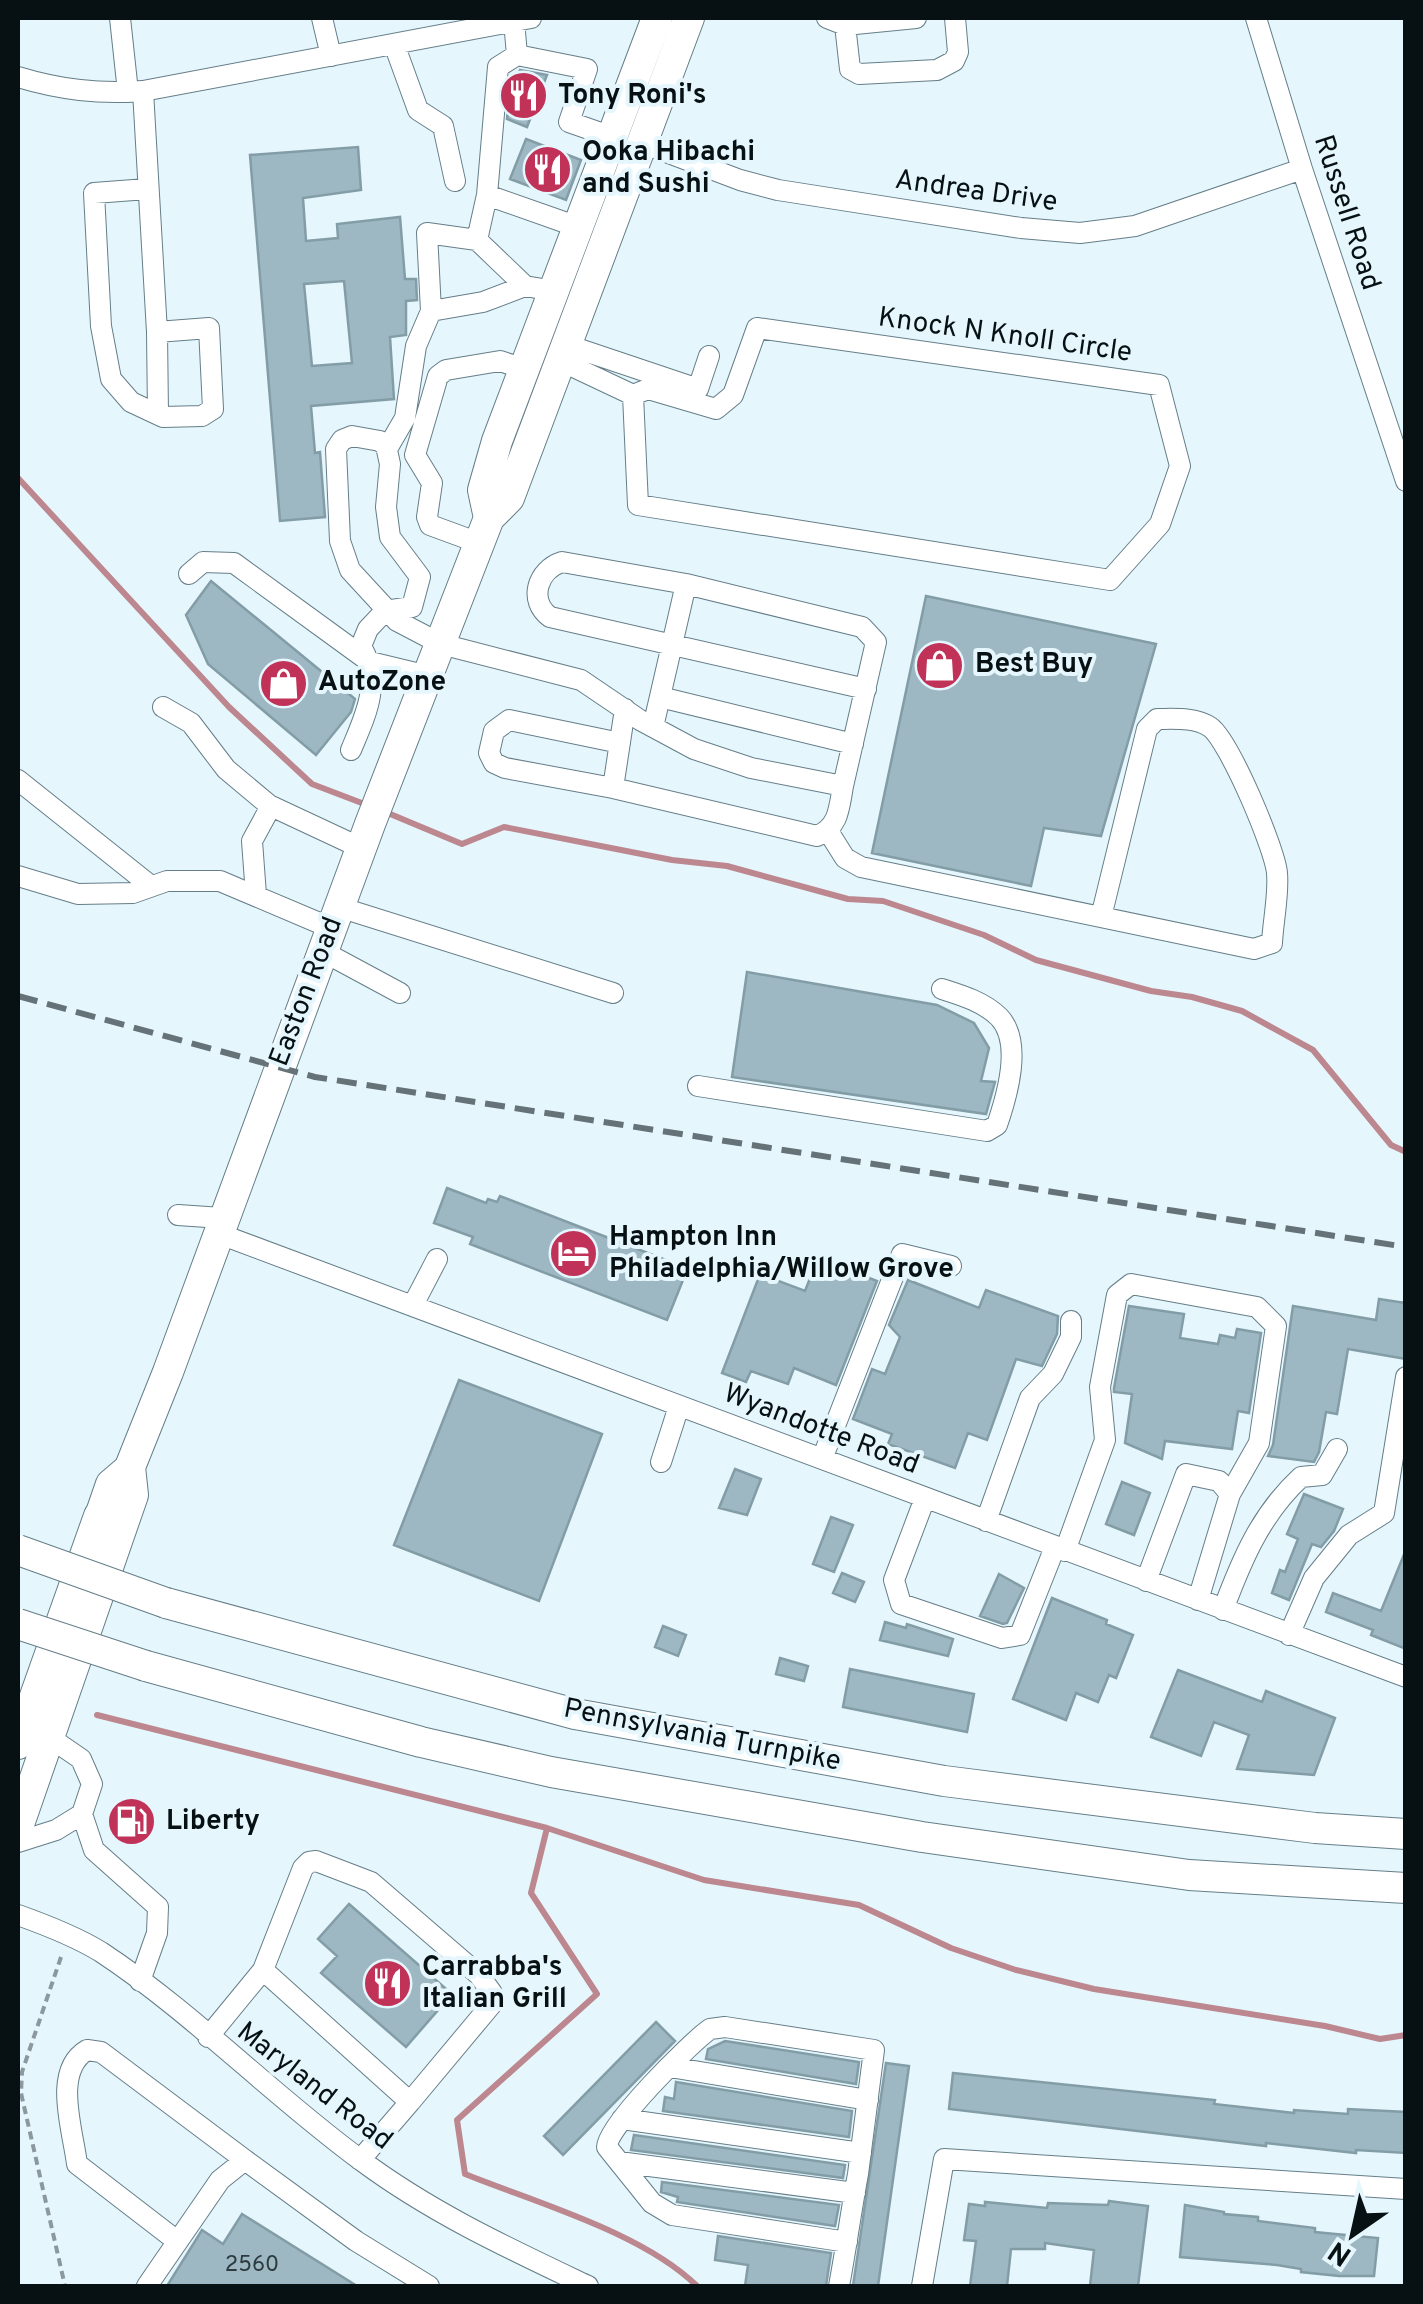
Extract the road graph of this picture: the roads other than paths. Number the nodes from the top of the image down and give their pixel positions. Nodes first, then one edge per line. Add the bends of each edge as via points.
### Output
1 (120, 18) edge
2 (322, 18) edge
3 (657, 18) edge
4 (689, 18) edge
5 (916, 18) edge
6 (955, 18) edge
7 (1256, 18) edge
8 (522, 19) edge
9 (836, 21) edge
10 (394, 44) junction
11 (517, 55) junction
12 (331, 56) junction
13 (18, 77) edge
14 (136, 91) junction
15 (612, 137) junction
16 (642, 143) junction
17 (1302, 168) junction
18 (455, 181) dead end
19 (147, 189) junction
20 (487, 195) junction
21 (578, 227) junction
22 (476, 240) junction
23 (540, 288) junction
24 (431, 311) junction
25 (156, 332) junction
26 (564, 353) junction
27 (710, 356) dead end
28 (524, 369) junction
29 (633, 395) junction
30 (158, 414) junction
31 (387, 449) junction
32 (1406, 481) edge
33 (484, 531) junction
34 (189, 574) dead end
35 (686, 584) junction
36 (385, 610) junction
37 (441, 644) junction
38 (672, 646) junction
39 (370, 662) junction
40 (428, 676) junction
41 (866, 689) junction
42 (660, 697) junction
43 (164, 707) dead end
44 (625, 710) junction
45 (653, 727) junction
46 (620, 743) junction
47 (853, 744) junction
48 (350, 750) dead end
49 (18, 780) edge
50 (843, 786) junction
51 (614, 788) junction
52 (271, 806) junction
53 (828, 831) junction
54 (366, 836) junction
55 (18, 876) edge
56 (151, 886) junction
57 (256, 895) junction
58 (1102, 917) junction
59 (331, 928) junction
60 (942, 989) dead end
61 (400, 993) dead end
62 (612, 994) dead end
63 (698, 1086) dead end
64 (178, 1215) dead end
65 (220, 1225) junction
66 (438, 1259) dead end
67 (951, 1266) dead end
68 (413, 1306) junction
69 (1070, 1322) dead end
70 (1406, 1377) edge
71 (679, 1406) junction
72 (1337, 1450) dead end
73 (822, 1460) junction
74 (661, 1462) dead end
75 (130, 1467) junction
76 (1230, 1494) junction
77 (925, 1498) junction
78 (99, 1516) joint
79 (986, 1521) junction
80 (1060, 1549) junction
81 (18, 1550) edge
82 (1146, 1581) junction
83 (1198, 1600) junction
84 (1222, 1610) junction
85 (18, 1624) edge
86 (1289, 1635) junction
87 (1406, 1677) edge
88 (49, 1738) junction
89 (18, 1744) edge
90 (82, 1814) junction
91 (18, 1827) edge
92 (1406, 1834) edge
93 (18, 1842) edge
94 (1406, 1888) edge
95 (18, 1914) edge
96 (263, 1970) junction
97 (140, 1981) junction
98 (208, 2037) junction
99 (670, 2067) junction
100 (868, 2100) junction
101 (410, 2102) junction
102 (622, 2119) junction
103 (860, 2153) junction
104 (245, 2160) junction
105 (360, 2160) junction
106 (619, 2162) junction
107 (1406, 2189) edge
108 (854, 2193) junction
109 (177, 2241) junction
110 (847, 2242) junction
111 (147, 2286) edge
112 (429, 2286) edge
113 (588, 2286) edge
114 (840, 2286) edge
115 (922, 2286) edge

1 - 14 street
2 - 12 street
3 - 15 highway, Easton Road
4 - 16 highway, Easton Road
5 - 9 street
6 - 9 street via 954,61 938,70 858,74 850,69
7 - 17 street, Russell Road
8 - 10 street
8 - 11 street
10 - 12 street
10 - 18 street via 418,110 443,126
11 - 15 street via 587,70 569,122
11 - 20 street via 498,67
12 - 14 street
13 - 14 street via 62,90
14 - 19 street
15 - 21 highway, Easton Road
16 - 17 street, Andrea Drive via 778,190 1080,233 1136,226
16 - 26 highway, Easton Road
17 - 32 street, Russell Road
19 - 25 street
19 - 30 street via 94,192 111,379 131,402
20 - 21 street
20 - 22 street
21 - 23 highway, Easton Road
22 - 23 street
22 - 24 street via 427,233
23 - 24 street
23 - 28 highway, Easton Road
24 - 31 street via 416,346 405,418
25 - 30 street
25 - 30 street via 209,328 213,409 202,416
26 - 27 street via 698,389
26 - 29 street, Knock N Knoll Circle
26 - 33 highway, Easton Road via 509,498
28 - 33 highway, Easton Road via 483,490
28 - 33 street via 500,361 446,370 422,425 415,455 432,484 430,524
29 - 29 street, Knock N Knoll Circle via 638,505 1110,580 1160,524 1180,466 1158,385 756,328 733,395 716,408 648,389
31 - 36 street via 390,537 420,577 412,606
31 - 36 street via 380,440 352,436 336,449 340,542 350,570
33 - 37 highway, Easton Road
34 - 39 street via 204,562 234,564
35 - 38 street
35 - 38 street via 562,562 543,575 536,596 550,617
35 - 41 street via 862,627 876,642
36 - 37 street
36 - 39 street via 361,646
37 - 40 highway, Easton Road
37 - 44 street via 581,680
38 - 41 street
38 - 42 street
39 - 40 street
39 - 48 street via 370,705
40 - 54 highway, Easton Road
41 - 47 street
42 - 45 street
42 - 47 street
43 - 52 street via 191,723 226,769
44 - 45 street
44 - 46 street
45 - 50 street via 694,750 751,768
46 - 51 street
46 - 51 street via 509,720 494,731 488,753 505,768
47 - 50 street
49 - 56 street
50 - 53 street
51 - 53 street via 816,836
52 - 54 street
52 - 57 street via 252,841
53 - 58 street via 845,858 861,867
54 - 59 highway, Easton Road
55 - 56 street via 78,894
56 - 57 street via 220,881
57 - 59 street
58 - 58 street via 1254,949 1272,943 1277,872 1252,800 1210,727 1157,719 1147,729
59 - 61 street
59 - 62 street
59 - 65 highway, Easton Road
60 - 63 street via 1001,1019 1012,1047 998,1125 987,1131
64 - 65 street, Wyandotte Road
65 - 68 street, Wyandotte Road
65 - 75 highway, Easton Road
66 - 68 street
67 - 73 street via 902,1254
68 - 71 street, Wyandotte Road
69 - 79 street via 1071,1338 1053,1374 1030,1398
70 - 86 street via 1384,1513 1349,1535 1314,1578
71 - 73 street, Wyandotte Road
71 - 74 street
72 - 84 street via 1322,1476 1301,1477 1267,1515
73 - 77 street, Wyandotte Road
75 - 78 main road, Easton Road via 110,1484
75 - 88 highway, Easton Road via 133,1495
76 - 80 street via 1259,1443 1276,1326 1257,1307 1131,1284 1117,1295 1100,1387 1106,1440
76 - 82 street via 1219,1481 1186,1474
76 - 83 street
77 - 79 street, Wyandotte Road
77 - 80 street via 894,1580 901,1604 1002,1638 1020,1636
78 - 89 highway, Easton Road
79 - 80 street, Wyandotte Road
80 - 82 street, Wyandotte Road
81 - 92 highway, Pennsylvania Turnpike, bridge via 166,1603 575,1714 944,1781
82 - 83 street, Wyandotte Road
83 - 84 street, Wyandotte Road
84 - 86 street, Wyandotte Road
85 - 94 highway, bridge via 421,1742 570,1776 1189,1875
86 - 87 street, Wyandotte Road
88 - 90 street via 81,1758 92,1784
88 - 91 highway, Easton Road
90 - 93 street
90 - 97 street via 94,1850 158,1907 157,1933
95 - 97 street, Maryland Road via 98,1951
96 - 98 street
96 - 101 street
96 - 101 street via 304,1868 316,1861 370,1882 479,1975 492,1993 491,2005
97 - 98 street, Maryland Road
98 - 105 street, Maryland Road
99 - 100 street
99 - 100 street via 710,2028 874,2050
99 - 102 street
100 - 103 street
101 - 105 street
102 - 103 street
102 - 106 street via 606,2142
103 - 108 street
104 - 109 street via 220,2180
104 - 109 street via 101,2052 80,2055 66,2084 77,2164
104 - 112 street
105 - 113 street, Maryland Road via 469,2229
106 - 108 street
106 - 110 street via 652,2203 672,2215
107 - 115 street via 944,2159
108 - 110 street
109 - 111 street
110 - 114 street

